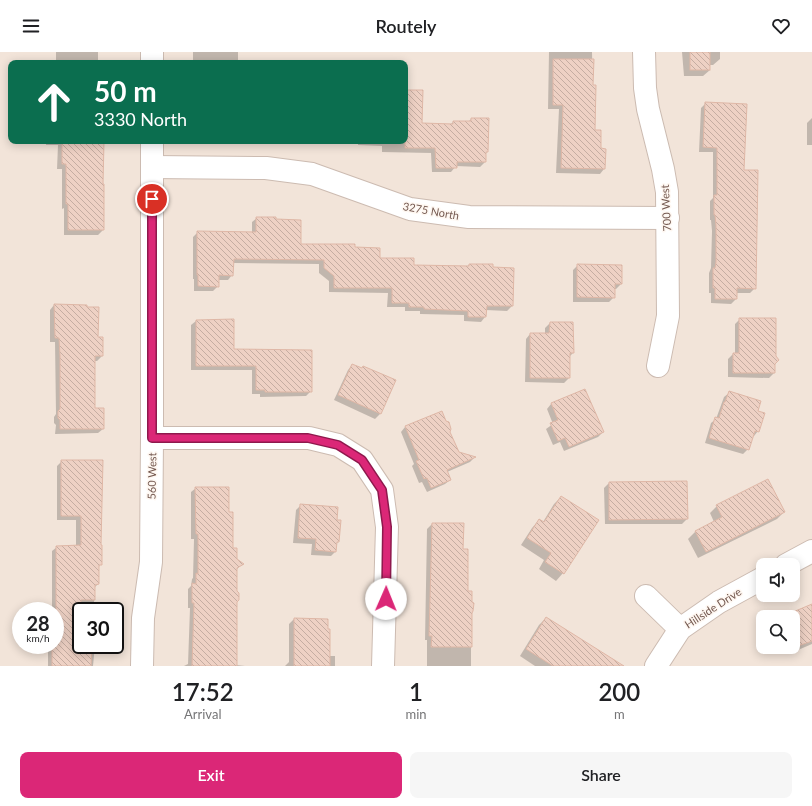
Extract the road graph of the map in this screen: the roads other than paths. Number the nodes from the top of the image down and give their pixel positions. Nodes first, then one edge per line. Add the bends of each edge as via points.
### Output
1 (644, 52) edge
2 (152, 144) edge
3 (152, 167) junction
4 (668, 218) junction
5 (658, 366) dead end
6 (152, 438) junction
7 (812, 551) edge
8 (799, 558) edge
9 (756, 582) edge
10 (646, 596) dead end
11 (680, 629) junction
12 (142, 666) edge
13 (384, 666) edge
14 (656, 666) edge

1 - 4 street, 700 West via 648,109 666,184
2 - 3 street, 560 West
3 - 4 street, 3275 North via 266,168 312,174 410,209 469,217
3 - 6 street, 560 West
4 - 5 street, 700 West via 668,316
6 - 12 street, 560 West via 151,562 143,618
6 - 13 street via 308,438 338,445 362,460 382,490 387,527
7 - 8 street
9 - 11 street, Hillside Drive via 719,602
10 - 11 street
11 - 14 street, Hillside Drive

